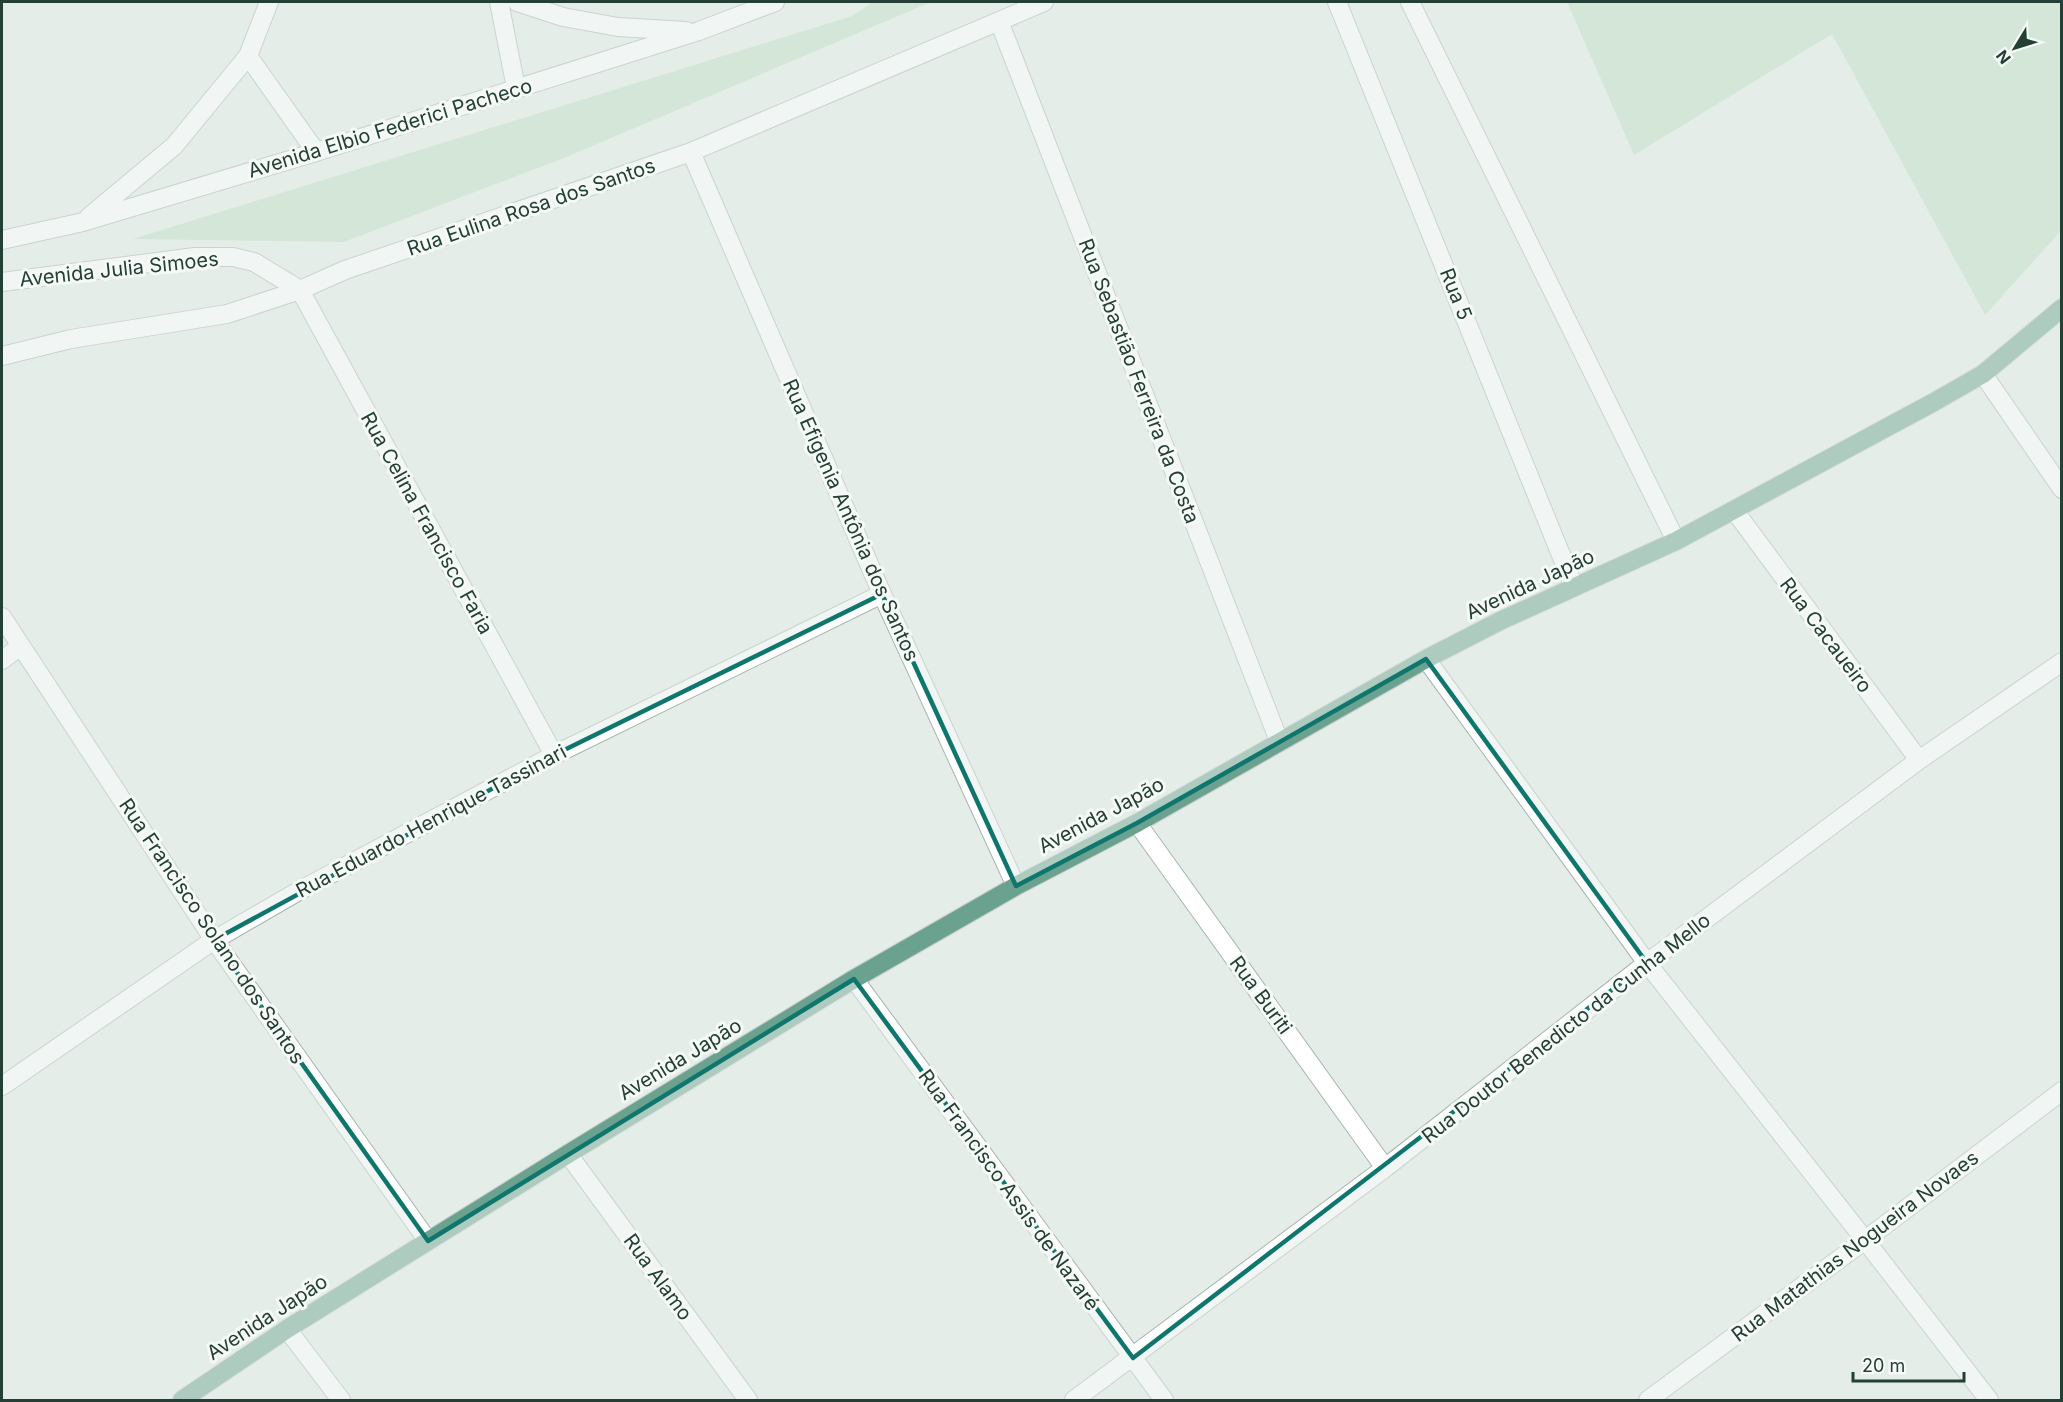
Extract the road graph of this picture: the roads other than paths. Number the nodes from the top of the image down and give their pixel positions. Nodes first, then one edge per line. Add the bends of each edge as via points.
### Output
1 (269, 2) edge
2 (499, 2) edge
3 (517, 2) edge
4 (775, 2) edge
5 (1044, 2) edge
6 (1337, 2) edge
7 (1410, 2) edge
8 (999, 21) junction
9 (699, 32) junction
10 (248, 56) junction
11 (516, 88) junction
12 (316, 152) junction
13 (691, 152) junction
14 (83, 222) junction
15 (2, 240) edge
16 (2, 282) edge
17 (300, 290) junction
18 (2061, 308) edge
19 (2, 356) edge
20 (1983, 374) junction
21 (2061, 489) edge
22 (1734, 510) junction
23 (1676, 541) junction
24 (1574, 587) junction
25 (882, 594) junction
26 (2, 617) edge
27 (21, 646) junction
28 (1426, 659) junction
29 (2, 660) edge
30 (2061, 662) edge
31 (1279, 741) junction
32 (555, 755) junction
33 (1919, 760) junction
34 (1137, 823) junction
35 (1016, 886) junction
36 (214, 940) junction
37 (1647, 963) junction
38 (854, 980) junction
39 (2, 1086) edge
40 (2061, 1091) edge
41 (568, 1154) junction
42 (1385, 1168) junction
43 (1865, 1240) junction
44 (428, 1241) junction
45 (287, 1329) junction
46 (1133, 1358) junction
47 (182, 1401) edge
48 (340, 1401) edge
49 (748, 1401) edge
50 (1074, 1401) edge
51 (1164, 1401) edge
52 (1648, 1401) edge
53 (1989, 1401) edge

1 - 10 street
2 - 11 street
3 - 9 street via 563,17 618,27
4 - 9 street, Avenida Elbio Federici Pacheco
5 - 8 street, Rua Eulina Rosa dos Santos
6 - 24 street, Rua 5
7 - 23 street
8 - 13 street, Rua Eulina Rosa dos Santos
8 - 31 street, Rua Sebastião Ferreira da Costa
9 - 11 street, Avenida Elbio Federici Pacheco
10 - 12 street
10 - 14 street via 174,146
11 - 12 street, Avenida Elbio Federici Pacheco
12 - 14 street, Avenida Elbio Federici Pacheco
13 - 17 street, Rua Eulina Rosa dos Santos via 345,270
13 - 25 street, Rua Efigenia Antônia dos Santos
14 - 15 street, Avenida Elbio Federici Pacheco
16 - 17 street, Avenida Julia Simoes via 195,257 232,257 254,262
17 - 19 street, Rua Eulina Rosa dos Santos via 227,314 71,339
17 - 32 street, Rua Celina Francisco Faria
18 - 20 main road, Avenida Japão
20 - 21 street
20 - 22 main road, Avenida Japão
22 - 23 main road, Avenida Japão
22 - 33 street, Rua Cacaueiro
23 - 24 main road, Avenida Japão
24 - 28 main road, Avenida Japão
25 - 32 street, Rua Eduardo Henrique Tassinari
25 - 35 street, Rua Efigenia Antônia dos Santos
26 - 27 street, Rua Francisco Solano dos Santos
27 - 29 street
27 - 36 street, Rua Francisco Solano dos Santos
28 - 31 main road, Avenida Japão
28 - 37 street
30 - 33 street, Rua Doutor Benedicto da Cunha Mello
31 - 34 main road, Avenida Japão
32 - 36 street, Rua Eduardo Henrique Tassinari
33 - 37 street, Rua Doutor Benedicto da Cunha Mello
34 - 35 main road, Avenida Japão
34 - 42 street, Rua Buriti
35 - 38 main road, Avenida Japão
36 - 39 street, Rua Eduardo Henrique Tassinari
36 - 44 street, Rua Francisco Solano dos Santos
37 - 42 street, Rua Doutor Benedicto da Cunha Mello
37 - 43 street
38 - 41 main road, Avenida Japão
38 - 46 street, Rua Francisco Assis de Nazaré
40 - 43 street, Rua Matathias Nogueira Novaes
41 - 44 main road, Avenida Japão
41 - 49 street, Rua Alamo
42 - 46 street, Rua Doutor Benedicto da Cunha Mello
43 - 52 street, Rua Matathias Nogueira Novaes
43 - 53 street
44 - 45 main road, Avenida Japão
45 - 47 main road, Avenida Japão
45 - 48 street
46 - 50 street, Rua Doutor Benedicto da Cunha Mello
46 - 51 street, Rua Francisco Assis de Nazaré

